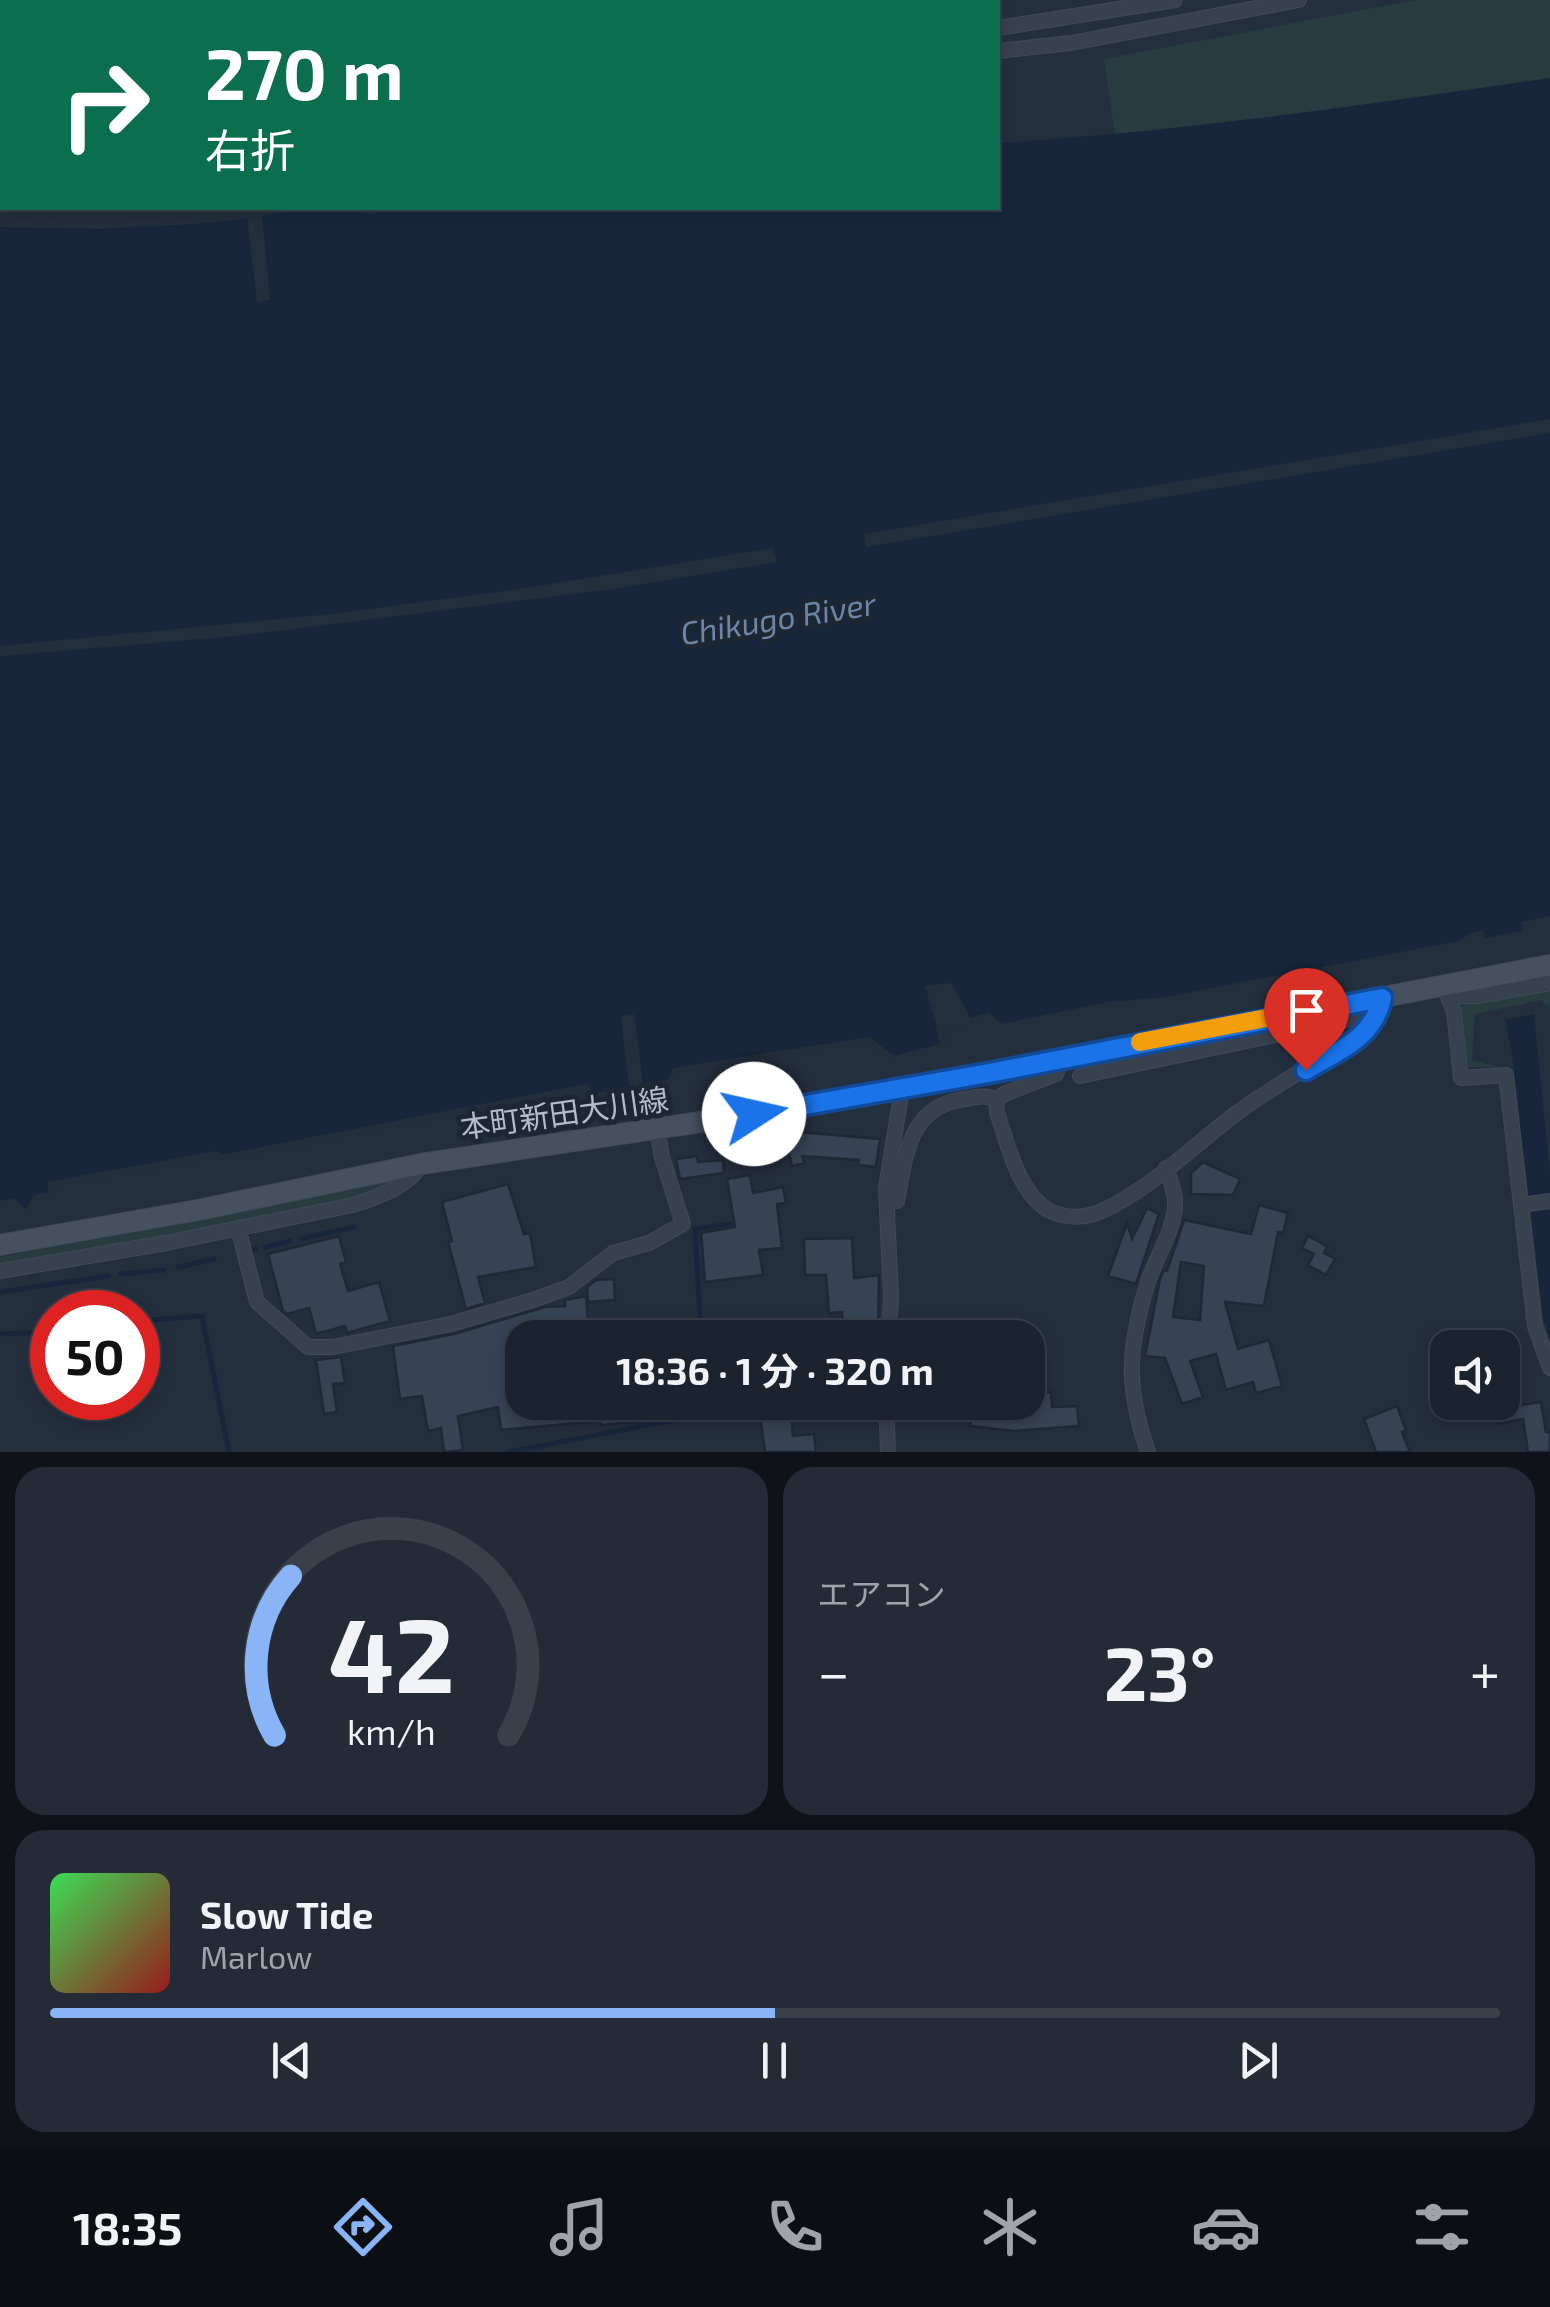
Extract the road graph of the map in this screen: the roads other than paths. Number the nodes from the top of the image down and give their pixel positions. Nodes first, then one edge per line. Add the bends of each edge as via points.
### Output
1 (1174, 0) edge
2 (1299, 0) edge
3 (1000, 28) edge
4 (1000, 51) edge
5 (1550, 965) edge
6 (1550, 983) edge
7 (1447, 992) junction
8 (1380, 1006) junction
9 (1060, 1059) junction
10 (1080, 1076) dead end
11 (902, 1088) junction
12 (996, 1100) junction
13 (657, 1128) junction
14 (421, 1164) junction
15 (1166, 1168) junction
16 (1550, 1201) edge
17 (888, 1202) junction
18 (1520, 1205) junction
19 (238, 1228) junction
20 (0, 1245) edge
21 (0, 1271) edge
22 (889, 1320) edge
23 (1550, 1368) edge
24 (887, 1420) edge
25 (888, 1452) edge
26 (1148, 1452) edge

1 - 3 street
2 - 4 street
5 - 7 main road, 本町新田大川線
6 - 7 street via 1478,996
7 - 8 main road, 本町新田大川線
7 - 18 street via 1461,1078 1506,1075
8 - 9 main road, 本町新田大川線
8 - 10 street
8 - 15 street via 1368,1031 1243,1109
9 - 11 main road, 本町新田大川線
9 - 12 street via 1056,1074
11 - 13 main road, 本町新田大川線
11 - 17 street
12 - 15 street via 1026,1185 1053,1213 1098,1214
12 - 17 street via 951,1100 920,1120 898,1201
13 - 14 main road, 本町新田大川線
13 - 19 street via 683,1224 613,1253 570,1287 451,1324 308,1347 257,1302
14 - 19 street via 416,1175 370,1200
14 - 20 main road, 本町新田大川線
15 - 26 street via 1176,1200 1174,1220 1147,1286 1130,1368
16 - 18 street
17 - 22 street
18 - 23 street via 1535,1326
19 - 21 street
24 - 25 street

